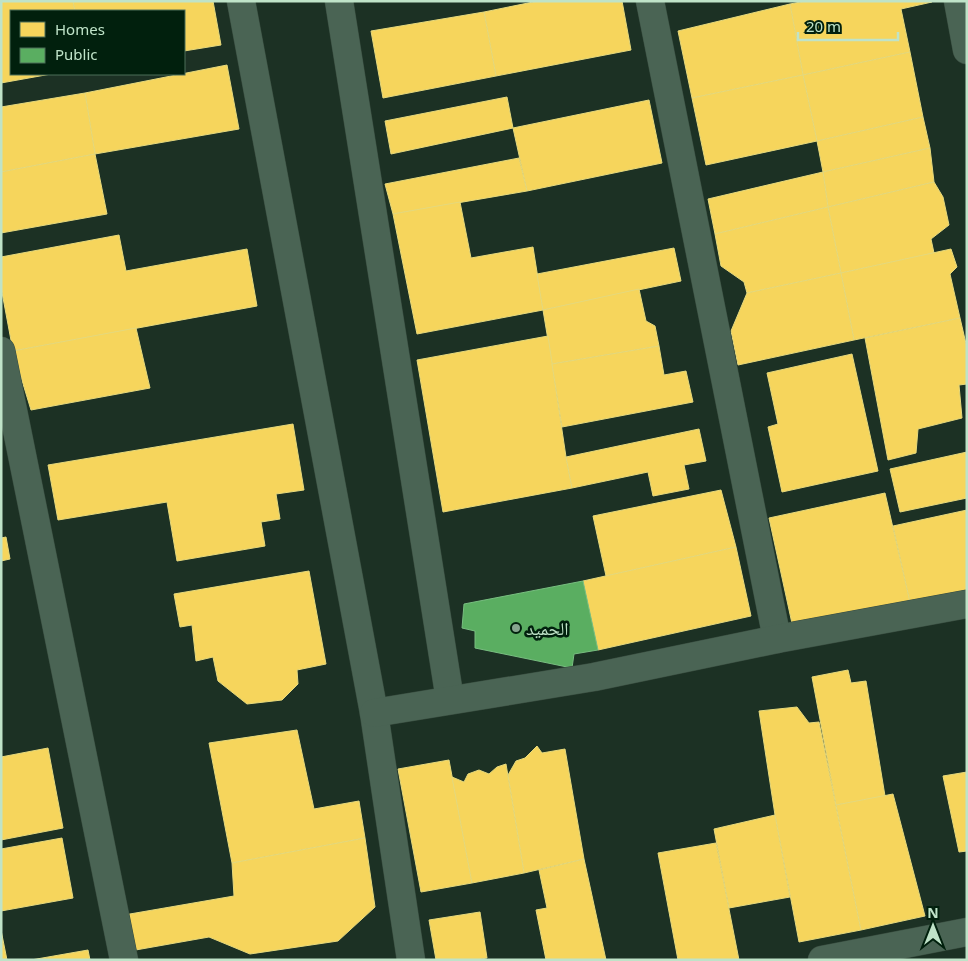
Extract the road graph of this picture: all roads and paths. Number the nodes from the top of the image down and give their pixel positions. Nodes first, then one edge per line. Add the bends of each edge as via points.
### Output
1 (241, 1) edge
2 (339, 1) edge
3 (650, 1) edge
4 (958, 1) edge
5 (967, 50) edge
6 (1, 351) edge
7 (967, 604) edge
8 (778, 639) junction
9 (450, 700) junction
10 (374, 714) junction
11 (967, 932) edge
12 (124, 960) edge
13 (411, 960) edge
14 (822, 960) edge

1 - 10 street
2 - 9 street
3 - 8 street
4 - 5 street
6 - 12 street
7 - 8 street
8 - 9 street via 594,677
9 - 10 street
10 - 13 street
11 - 14 street

